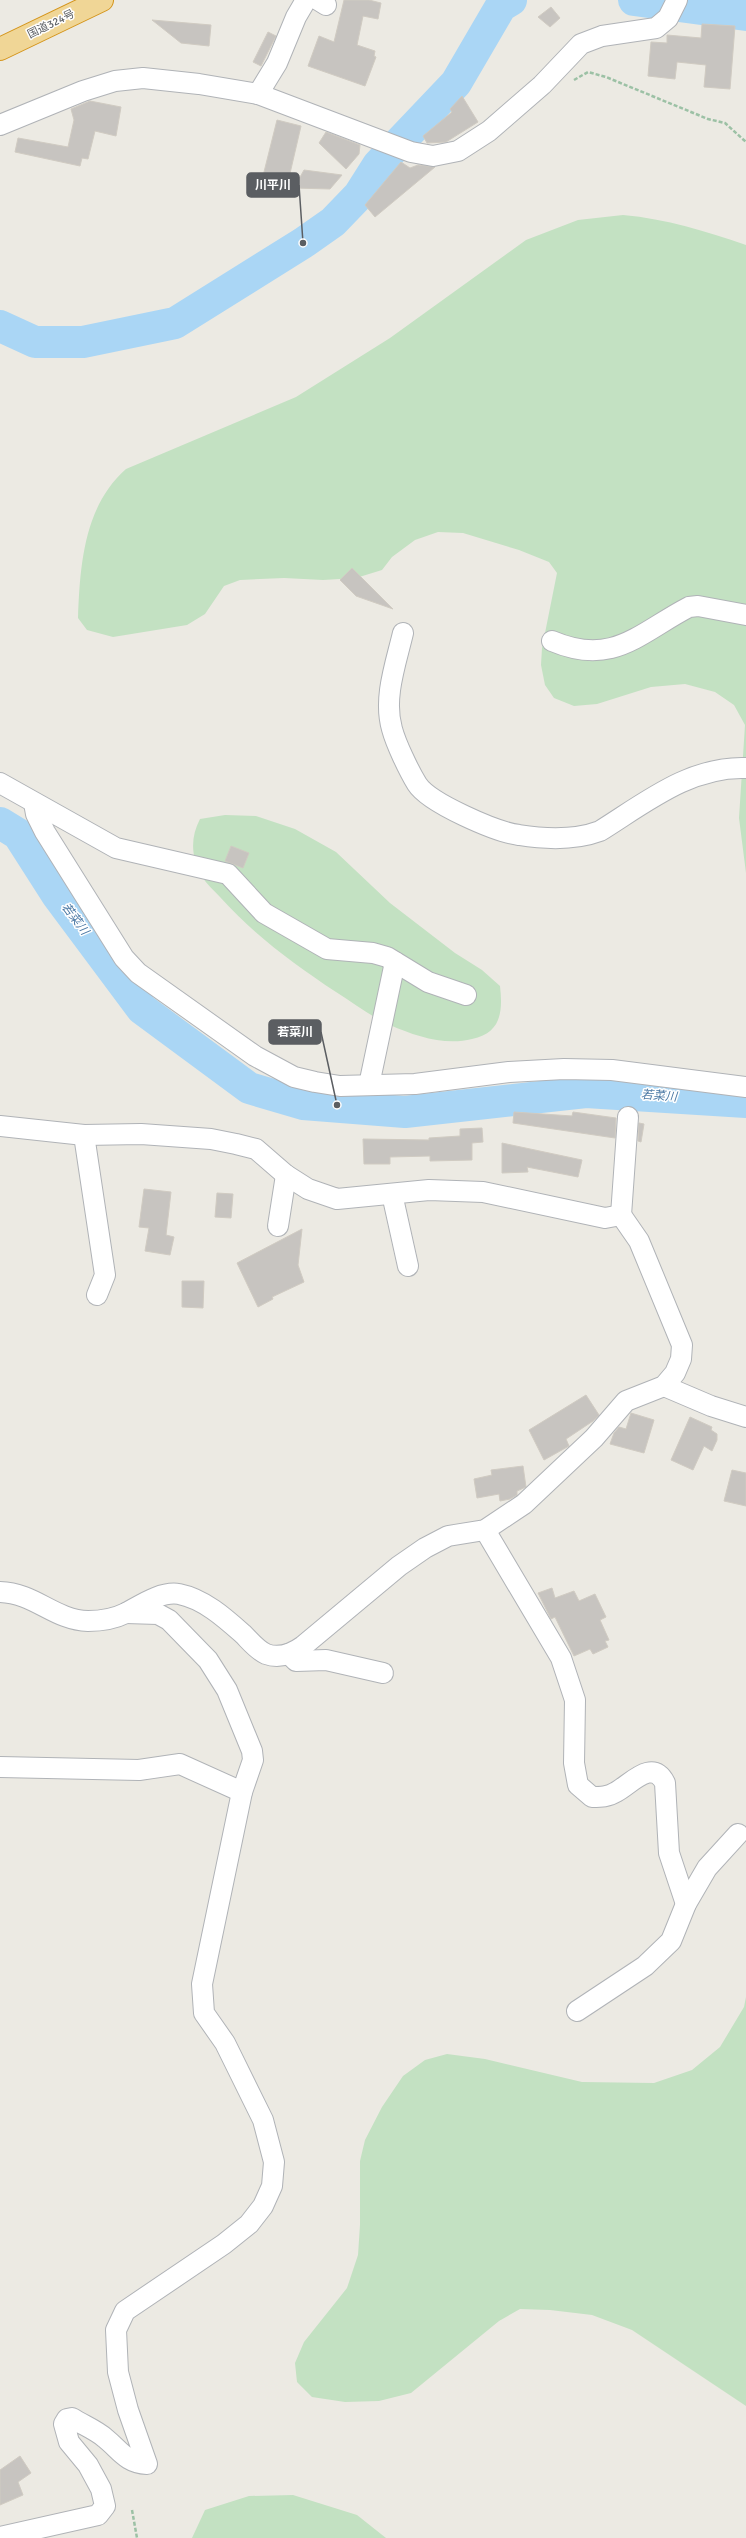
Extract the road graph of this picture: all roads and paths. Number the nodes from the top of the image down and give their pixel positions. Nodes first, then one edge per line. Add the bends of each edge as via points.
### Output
1 (102, 0) edge
2 (306, 0) edge
3 (677, 0) edge
4 (0, 48) edge
5 (572, 82) dead end
6 (258, 94) junction
7 (0, 125) edge
8 (746, 142) edge
9 (746, 615) edge
10 (403, 633) dead end
11 (552, 641) dead end
12 (746, 768) edge
13 (0, 783) edge
14 (34, 803) junction
15 (395, 962) junction
16 (466, 995) dead end
17 (370, 1085) junction
18 (746, 1087) edge
19 (628, 1117) dead end
20 (0, 1126) edge
21 (84, 1135) junction
22 (286, 1175) junction
23 (392, 1194) junction
24 (621, 1215) junction
25 (278, 1226) dead end
26 (408, 1266) dead end
27 (97, 1295) dead end
28 (664, 1386) junction
29 (746, 1417) edge
30 (485, 1530) junction
31 (0, 1592) edge
32 (126, 1613) junction
33 (289, 1654) junction
34 (383, 1673) dead end
35 (0, 1767) edge
36 (242, 1792) junction
37 (738, 1834) dead end
38 (686, 1904) junction
39 (577, 2010) dead end
40 (132, 2510) dead end
41 (0, 2537) edge
42 (137, 2538) edge

1 - 4 highway, 国道324号
2 - 6 street via 277,63
3 - 6 street via 668,18 656,28 602,36 581,44 542,85 490,130 458,151 433,156 411,152
5 - 8 path via 588,72 606,77 708,119 725,123
6 - 7 street via 143,78 115,81 83,91
9 - 11 street via 698,606 689,607 611,650 567,648
10 - 12 street via 389,696 392,728 417,784 428,796 442,805 488,824 518,835 586,836 600,831 686,779 710,770
13 - 14 street
14 - 15 street via 116,848 228,874 264,913 327,949 373,953
14 - 17 street via 36,814 53,844 124,958 138,973 255,1056 294,1077 340,1086
15 - 16 street via 428,982
15 - 17 street
17 - 18 street via 415,1084 509,1072 564,1069 612,1070
19 - 24 street
20 - 21 street
21 - 22 street via 141,1134 211,1139 256,1149
21 - 27 street via 105,1275
22 - 23 street via 308,1189 337,1199
22 - 25 street
23 - 24 street via 429,1190 482,1192 604,1218
23 - 26 street
24 - 28 street via 639,1241 682,1345 678,1366
28 - 29 street via 711,1406
28 - 30 street via 626,1401 594,1438 549,1483 524,1504
30 - 33 street via 448,1536 425,1548 399,1566 303,1646
30 - 38 street via 561,1658 575,1700 574,1763 578,1785 592,1797 605,1797 617,1792 642,1772 652,1772 662,1777 665,1783 669,1853
31 - 32 street via 14,1592 30,1597 71,1619 109,1619
32 - 33 street via 143,1602 181,1594 209,1607 260,1650 276,1656
32 - 36 street via 158,1614 169,1620 208,1660 226,1690 252,1751 253,1760
33 - 34 street via 296,1661 326,1660
35 - 36 street via 139,1770 180,1764
36 - 41 street via 202,1984 204,2013 225,2043 263,2120 274,2162 272,2186 264,2206 249,2224 224,2244 130,2307 125,2311 116,2330 118,2372 147,2464 124,2458 105,2438 72,2418 67,2419 64,2424 69,2442 91,2471 101,2489 105,2506 98,2515
37 - 38 street via 707,1868
38 - 39 street via 671,1941 645,1966
40 - 42 path

